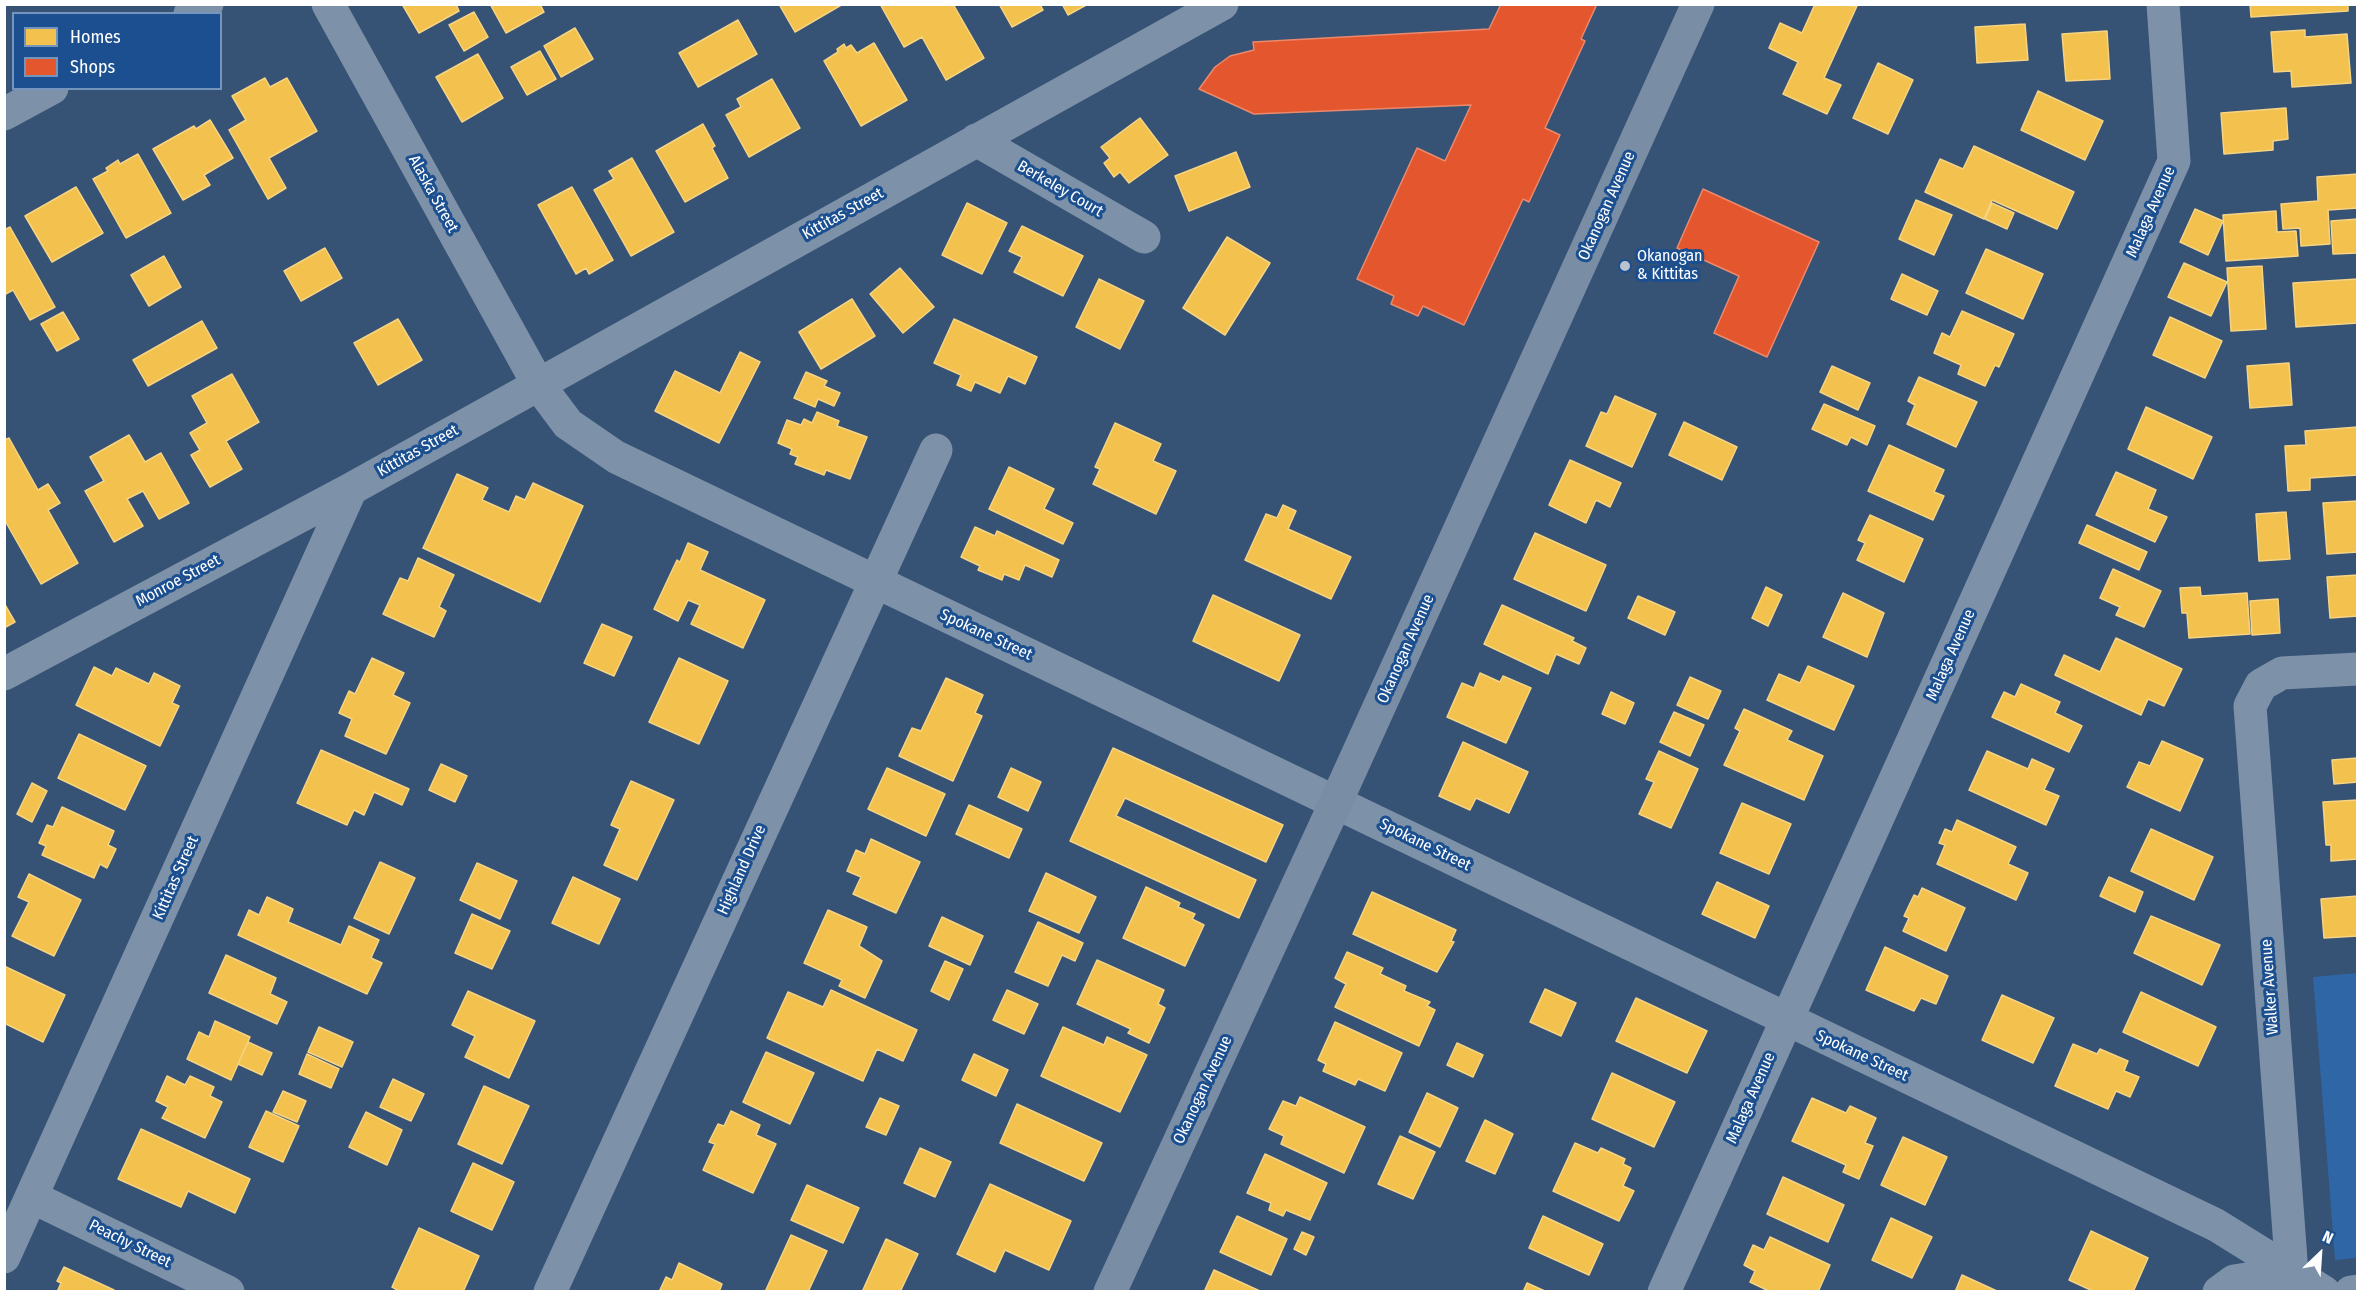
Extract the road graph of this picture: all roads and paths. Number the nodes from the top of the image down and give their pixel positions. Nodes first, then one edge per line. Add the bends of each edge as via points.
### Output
1 (207, 4) edge
2 (328, 4) edge
3 (1222, 4) edge
4 (1698, 4) edge
5 (2163, 4) edge
6 (193, 12) edge
7 (48, 90) edge
8 (4, 114) edge
9 (976, 140) junction
10 (1144, 237) dead end
11 (538, 384) junction
12 (936, 450) dead end
13 (351, 489) junction
14 (874, 581) junction
15 (2358, 669) edge
16 (4, 674) edge
17 (1336, 802) junction
18 (1786, 1020) junction
19 (32, 1197) junction
20 (4, 1257) edge
21 (2292, 1282) edge
22 (2358, 1291) edge
23 (228, 1292) edge
24 (550, 1292) edge
25 (1110, 1292) edge
26 (1664, 1292) edge
27 (2218, 1292) edge
28 (2324, 1292) edge
29 (2351, 1292) edge

1 - 6 street
2 - 11 street, Alaska Street
3 - 9 street, Kittitas Street
4 - 17 street, Okanogan Avenue
5 - 18 street, Malaga Avenue via 2174,160
7 - 8 street
9 - 10 street, Berkeley Court
9 - 11 street, Kittitas Street
11 - 13 street, Kittitas Street
11 - 14 street, Spokane Street via 568,424 616,458
12 - 14 street, Highland Drive
13 - 16 street, Monroe Street
13 - 19 street, Kittitas Street
14 - 17 street, Spokane Street
14 - 24 street, Highland Drive
15 - 21 street, Walker Avenue via 2282,673 2261,685 2250,706
17 - 18 street, Spokane Street
17 - 25 street, Okanogan Avenue
18 - 21 street, Spokane Street via 2216,1225
18 - 26 street, Malaga Avenue
19 - 20 street, Kittitas Street
19 - 23 street, Peachy Street
21 - 27 street via 2234,1281
21 - 28 street, Spokane Street
22 - 29 street

